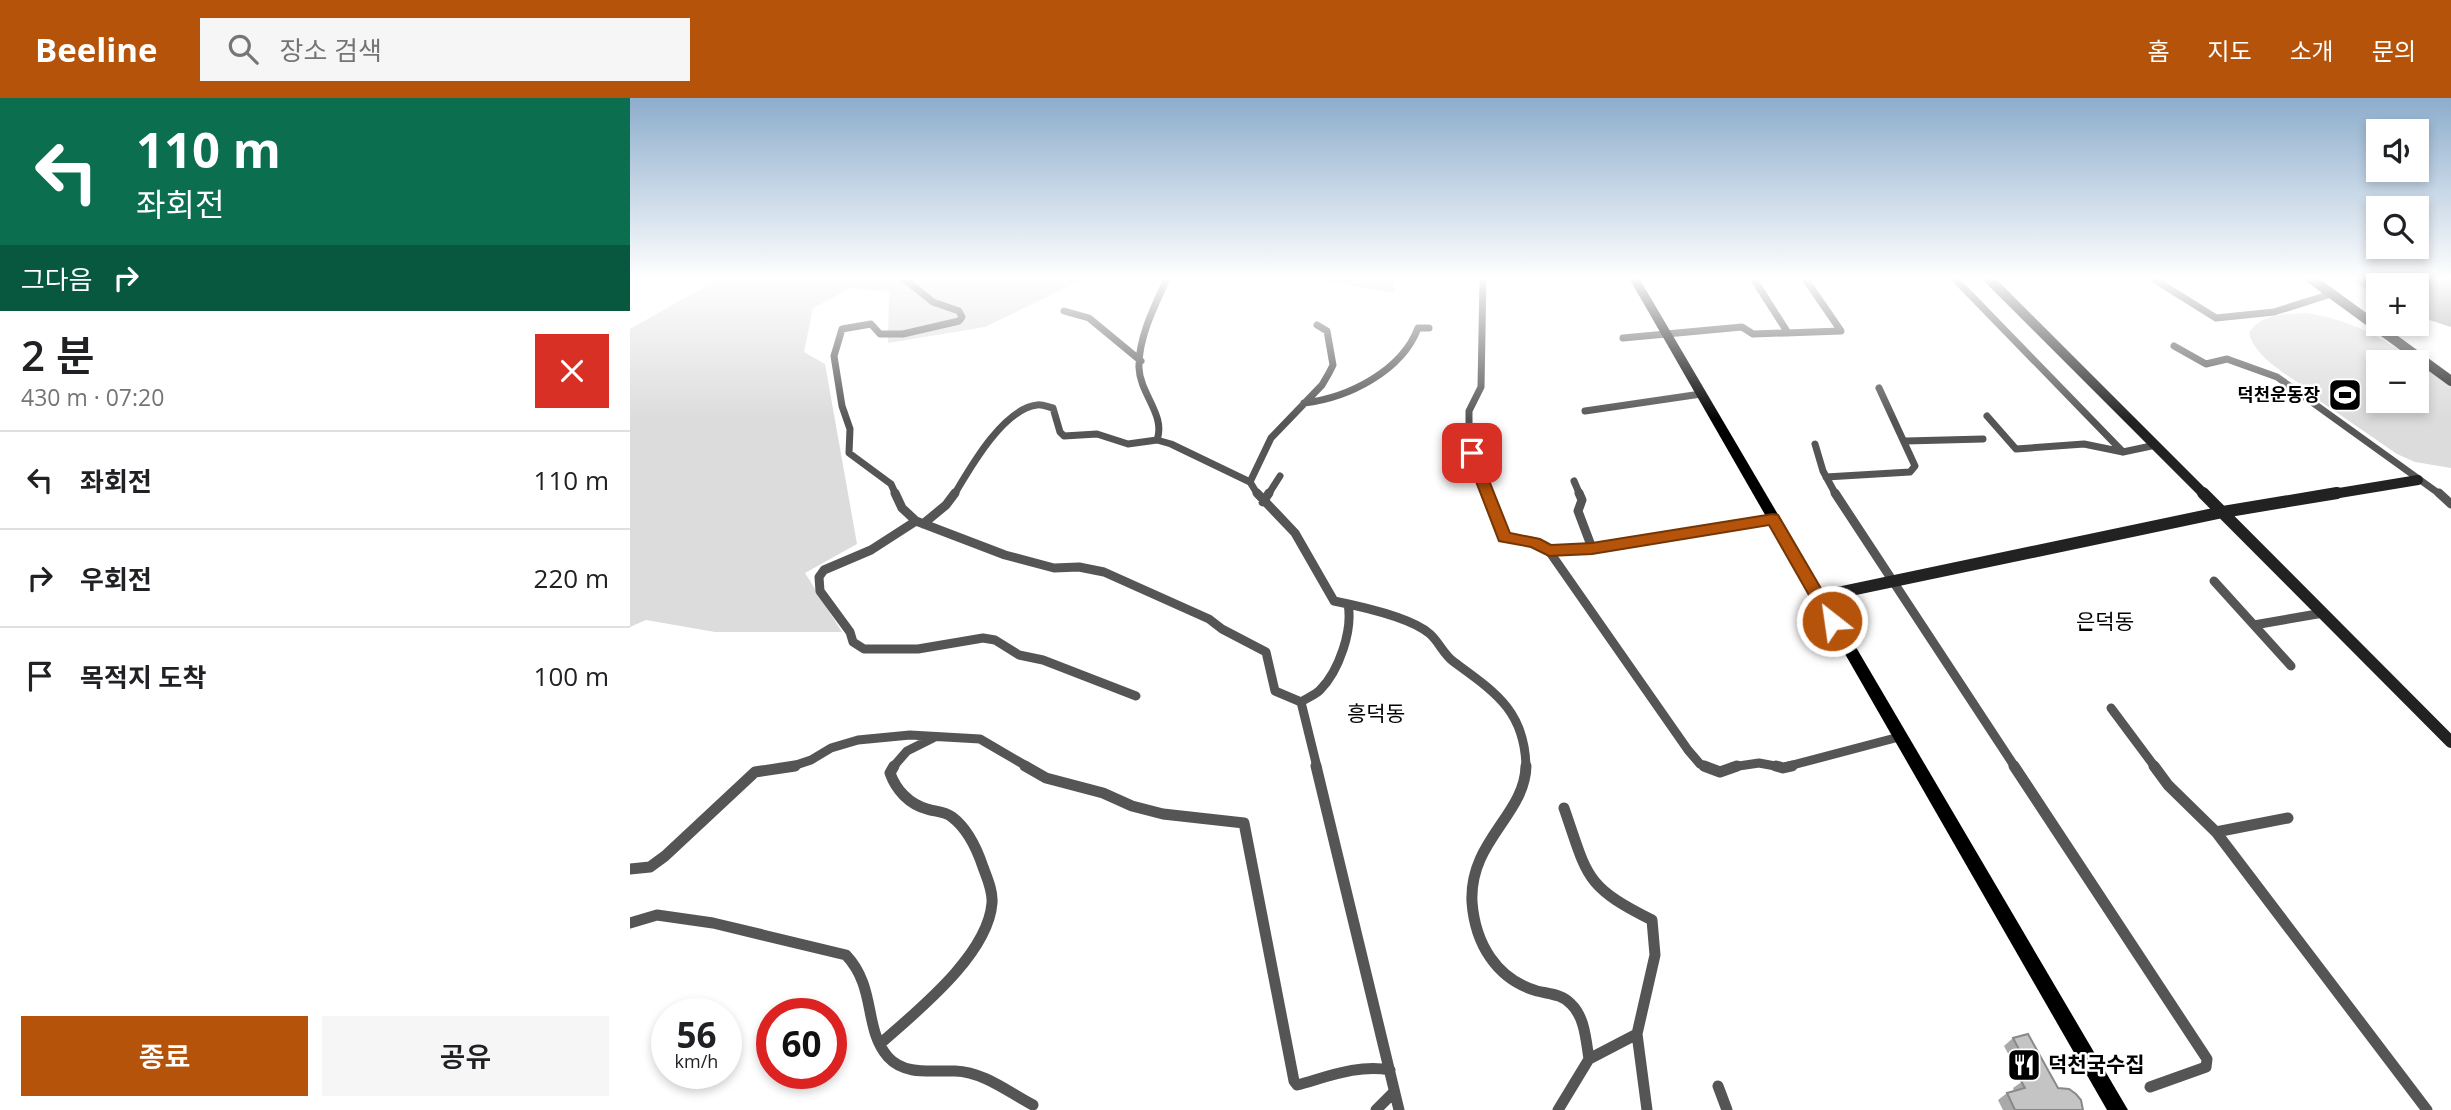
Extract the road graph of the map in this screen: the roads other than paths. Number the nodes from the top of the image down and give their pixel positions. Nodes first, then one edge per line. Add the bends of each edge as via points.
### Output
1 (864, 325) edge
2 (872, 325) edge
3 (940, 325) edge
4 (1100, 325) edge
5 (1148, 325) edge
6 (1319, 325) edge
7 (1482, 325) edge
8 (1661, 325) edge
9 (1783, 325) edge
10 (1837, 325) edge
11 (2000, 325) edge
12 (2035, 325) edge
13 (2374, 325) edge
14 (1429, 328) dead end
15 (1788, 333) junction
16 (1666, 334) junction
17 (1623, 338) dead end
18 (2175, 346) dead end
19 (1141, 361) junction
20 (2451, 381) edge
21 (1879, 388) dead end
22 (1701, 394) junction
23 (1304, 402) junction
24 (1585, 411) dead end
25 (1987, 416) dead end
26 (1983, 439) dead end
27 (1157, 440) junction
28 (1906, 441) junction
29 (1815, 444) dead end
30 (2156, 446) junction
31 (2123, 452) junction
32 (1280, 476) dead end
33 (1826, 477) junction
34 (2417, 480) junction
35 (1574, 481) dead end
36 (1250, 482) junction
37 (1263, 502) junction
38 (2451, 504) edge
39 (2223, 512) junction
40 (1773, 519) junction
41 (920, 522) junction
42 (1592, 548) junction
43 (1549, 551) junction
44 (1894, 581) junction
45 (2214, 581) dead end
46 (1818, 597) junction
47 (1348, 604) junction
48 (2323, 612) junction
49 (2254, 625) junction
50 (2291, 667) dead end
51 (1136, 696) dead end
52 (1301, 702) junction
53 (2111, 708) dead end
54 (938, 736) junction
55 (1899, 737) junction
56 (2451, 742) edge
57 (1564, 808) dead end
58 (2288, 818) dead end
59 (2216, 832) junction
60 (630, 869) edge
61 (630, 923) edge
62 (1637, 1034) junction
63 (880, 1044) junction
64 (1589, 1059) junction
65 (1390, 1070) junction
66 (1718, 1086) dead end
67 (2150, 1087) dead end
68 (1394, 1092) junction
69 (1033, 1105) dead end
70 (1376, 1110) edge
71 (1399, 1110) edge
72 (1558, 1110) edge
73 (1647, 1110) edge
74 (1727, 1110) edge
75 (2118, 1110) edge
76 (2427, 1110) edge

1 - 41 street via 842,329 834,356 850,429 849,453 891,484 902,508
2 - 3 street via 880,334 892,336
4 - 19 street
5 - 19 street
6 - 23 street via 1327,331 1333,365 1322,385
7 - 43 street via 1481,387 1469,411 1472,453 1505,537 1535,542
8 - 16 main road
9 - 15 street
10 - 15 street via 1841,331
11 - 31 street
12 - 30 main road
13 - 20 main road
14 - 23 street via 1418,328 1412,345 1374,377 1322,400
15 - 16 street via 1753,334 1741,327
16 - 17 street
16 - 22 main road
18 - 34 street via 2206,365 2227,359 2277,377
19 - 27 street via 1147,400 1161,423
21 - 28 street
22 - 24 street
22 - 40 main road
23 - 36 street via 1271,438
25 - 31 street via 2016,449 2084,444
26 - 28 street
27 - 36 street
27 - 41 street via 1128,444 1097,434 1065,436 1053,408 1029,405 989,443 951,500
28 - 33 street via 1916,466 1910,472
29 - 33 street
30 - 31 street
30 - 39 main road
32 - 37 street
33 - 44 street
34 - 38 street
34 - 39 main road
35 - 42 street via 1582,500 1578,511
36 - 37 street
37 - 47 street via 1295,533 1334,601
39 - 44 main road
39 - 48 main road
40 - 42 street
40 - 46 main road
41 - 51 street via 824,570 819,577 820,592 853,642 864,649 918,649 995,640 1019,655
41 - 52 street via 1005,555 1054,568 1104,572 1209,619 1266,653 1275,691
42 - 43 street
43 - 55 street via 1688,750 1712,771 1766,761 1783,768
44 - 46 main road
44 - 67 street via 2207,1059 2206,1067
45 - 49 street
46 - 55 main road
47 - 52 street via 1352,619 1328,677 1320,690
47 - 64 street via 1382,611 1429,633 1443,654 1475,674 1516,714 1527,764 1523,787 1480,850 1474,867 1477,931 1492,965 1535,991 1560,995 1575,1009
48 - 49 street
48 - 56 main road
49 - 50 street
52 - 65 street
53 - 59 street via 2168,785
54 - 60 street via 858,740 789,768 755,772 665,856 650,867
54 - 63 street via 905,750 890,773 894,786 907,799 946,813 961,825 980,858 993,901 990,918 964,960
54 - 65 street via 980,739 1046,778 1132,806 1244,823 1294,1082 1376,1067
55 - 75 main road
57 - 62 street via 1597,887 1652,920 1655,955
58 - 59 street
59 - 76 street
61 - 63 street via 657,915 713,922 846,955 861,968
62 - 64 street
62 - 73 street
63 - 69 street via 890,1059 906,1069 969,1073
64 - 72 street
65 - 68 street
66 - 74 street
68 - 70 street
68 - 71 street

